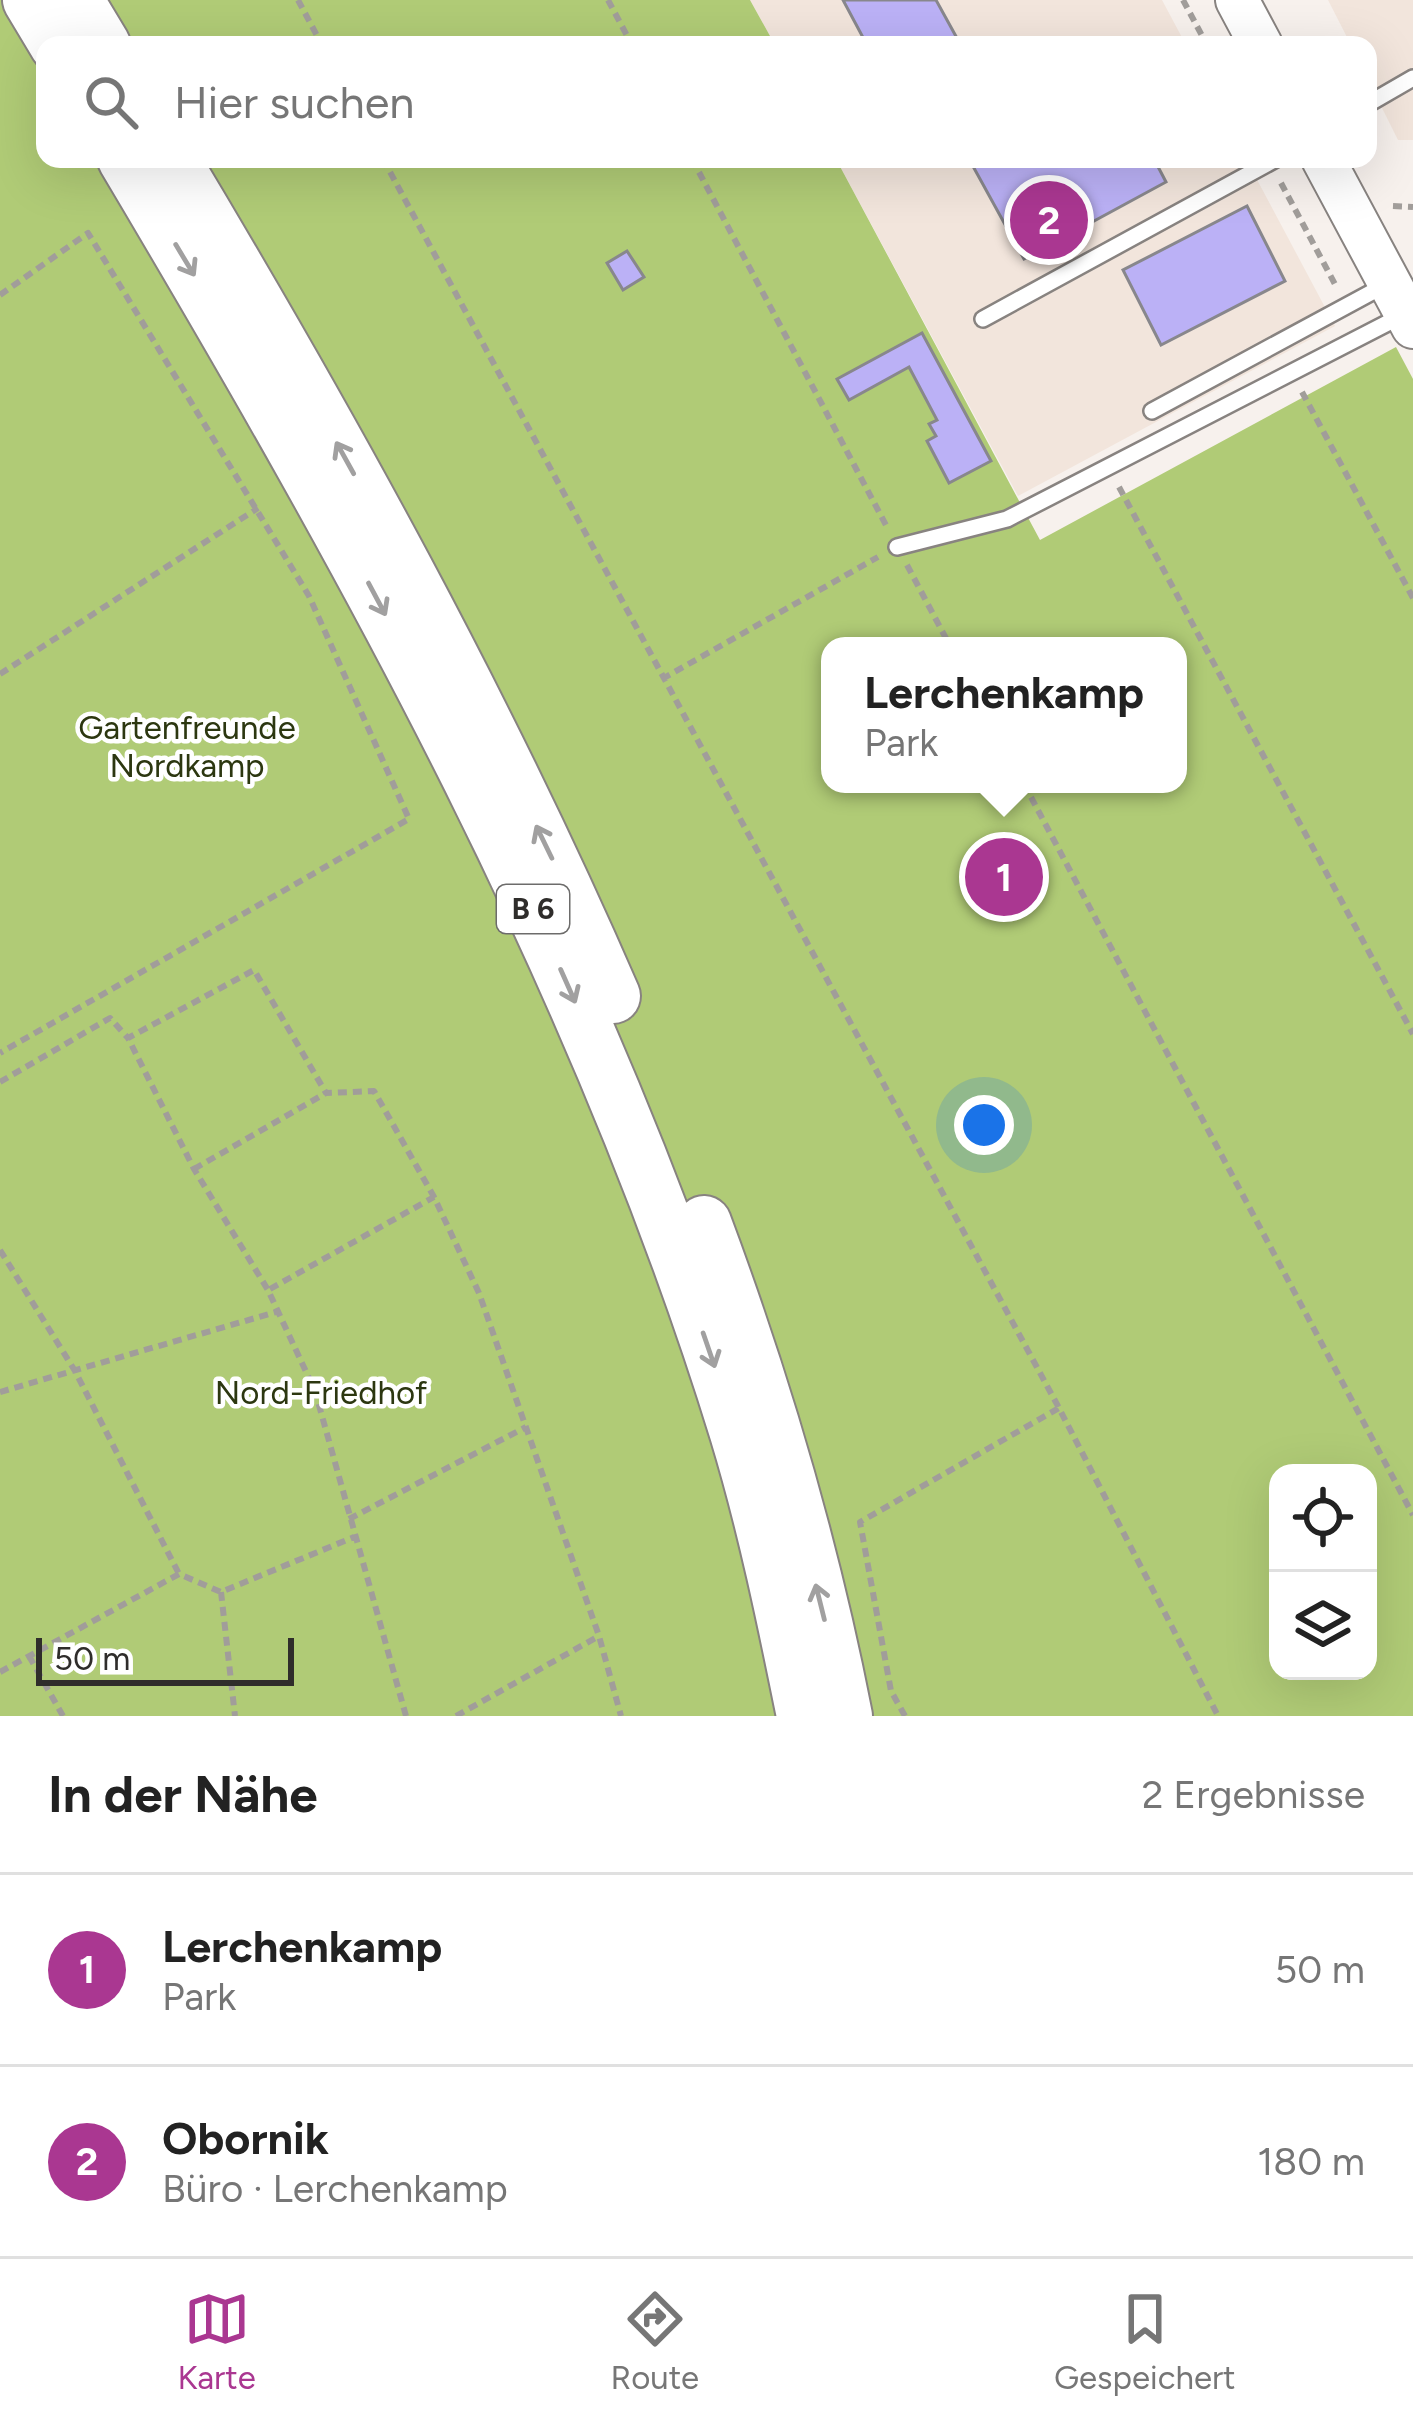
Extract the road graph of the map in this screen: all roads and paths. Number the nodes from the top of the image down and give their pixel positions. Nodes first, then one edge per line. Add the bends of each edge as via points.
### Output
1 (30, 0) edge
2 (76, 0) edge
3 (298, 0) edge
4 (608, 0) edge
5 (1183, 0) edge
6 (1237, 0) edge
7 (52, 36) edge
8 (98, 36) edge
9 (317, 36) edge
10 (627, 36) edge
11 (1202, 36) edge
12 (1256, 36) edge
13 (1413, 78) edge
14 (1377, 99) edge
15 (130, 168) edge
16 (177, 168) edge
17 (388, 168) edge
18 (697, 168) edge
19 (1260, 168) edge
20 (1277, 168) edge
21 (1328, 168) edge
22 (0, 295) edge
23 (1346, 306) junction
24 (1403, 308) edge
25 (983, 319) dead end
26 (1292, 373) junction
27 (1152, 410) dead end
28 (1108, 468) junction
29 (258, 508) junction
30 (897, 547) junction
31 (1413, 598) edge
32 (945, 637) edge
33 (0, 674) edge
34 (662, 680) junction
35 (1029, 793) edge
36 (1413, 1034) edge
37 (128, 1037) junction
38 (0, 1053) edge
39 (0, 1082) edge
40 (326, 1093) junction
41 (194, 1169) junction
42 (434, 1197) junction
43 (0, 1250) edge
44 (268, 1290) junction
45 (276, 1312) junction
46 (75, 1371) junction
47 (0, 1392) edge
48 (1059, 1408) junction
49 (526, 1427) junction
50 (1413, 1515) edge
51 (349, 1519) junction
52 (354, 1537) junction
53 (178, 1574) junction
54 (221, 1592) junction
55 (599, 1636) junction
56 (0, 1656) edge
57 (28, 1656) junction
58 (3, 1671) edge
59 (63, 1716) edge
60 (235, 1716) edge
61 (406, 1716) edge
62 (456, 1716) edge
63 (621, 1716) edge
64 (804, 1716) edge
65 (845, 1716) edge
66 (905, 1716) edge
67 (1218, 1716) edge

1 - 7 highway
2 - 8 highway
3 - 9 path
4 - 10 path
5 - 11 path
6 - 12 street
13 - 14 lane
15 -> 64 highway, B 6 via 379,601 589,1033 738,1437
65 -> 16 highway, B 6 via 754,1364 613,996 412,581
17 - 34 path
18 - 30 path
19 - 25 lane
20 - 23 path
21 - 24 street
22 - 29 path via 88,233
23 - 24 lane
23 - 27 lane
24 - 26 lane
26 - 28 lane
26 - 31 path
28 - 30 lane via 1007,519
28 - 36 path
29 - 33 path
29 - 38 path via 309,596 409,819
30 - 32 path
30 - 34 path
34 - 48 path
35 - 50 path
37 - 39 path via 110,1018
37 - 40 path via 254,970
37 - 41 path
40 - 41 path
40 - 42 path via 374,1091
41 - 44 path
42 - 44 path
42 - 49 path via 479,1293
43 - 46 path
44 - 45 path
45 - 46 path
45 - 51 path via 315,1391
46 - 47 path
46 - 53 path
48 - 66 path via 860,1522 890,1691
48 - 67 path
49 - 51 path
49 - 55 path
51 - 52 path
52 - 54 path
52 - 61 path
53 - 54 path
53 - 57 path
54 - 60 path
55 - 62 path
55 - 63 path
56 - 58 path
57 - 58 path
57 - 59 path

